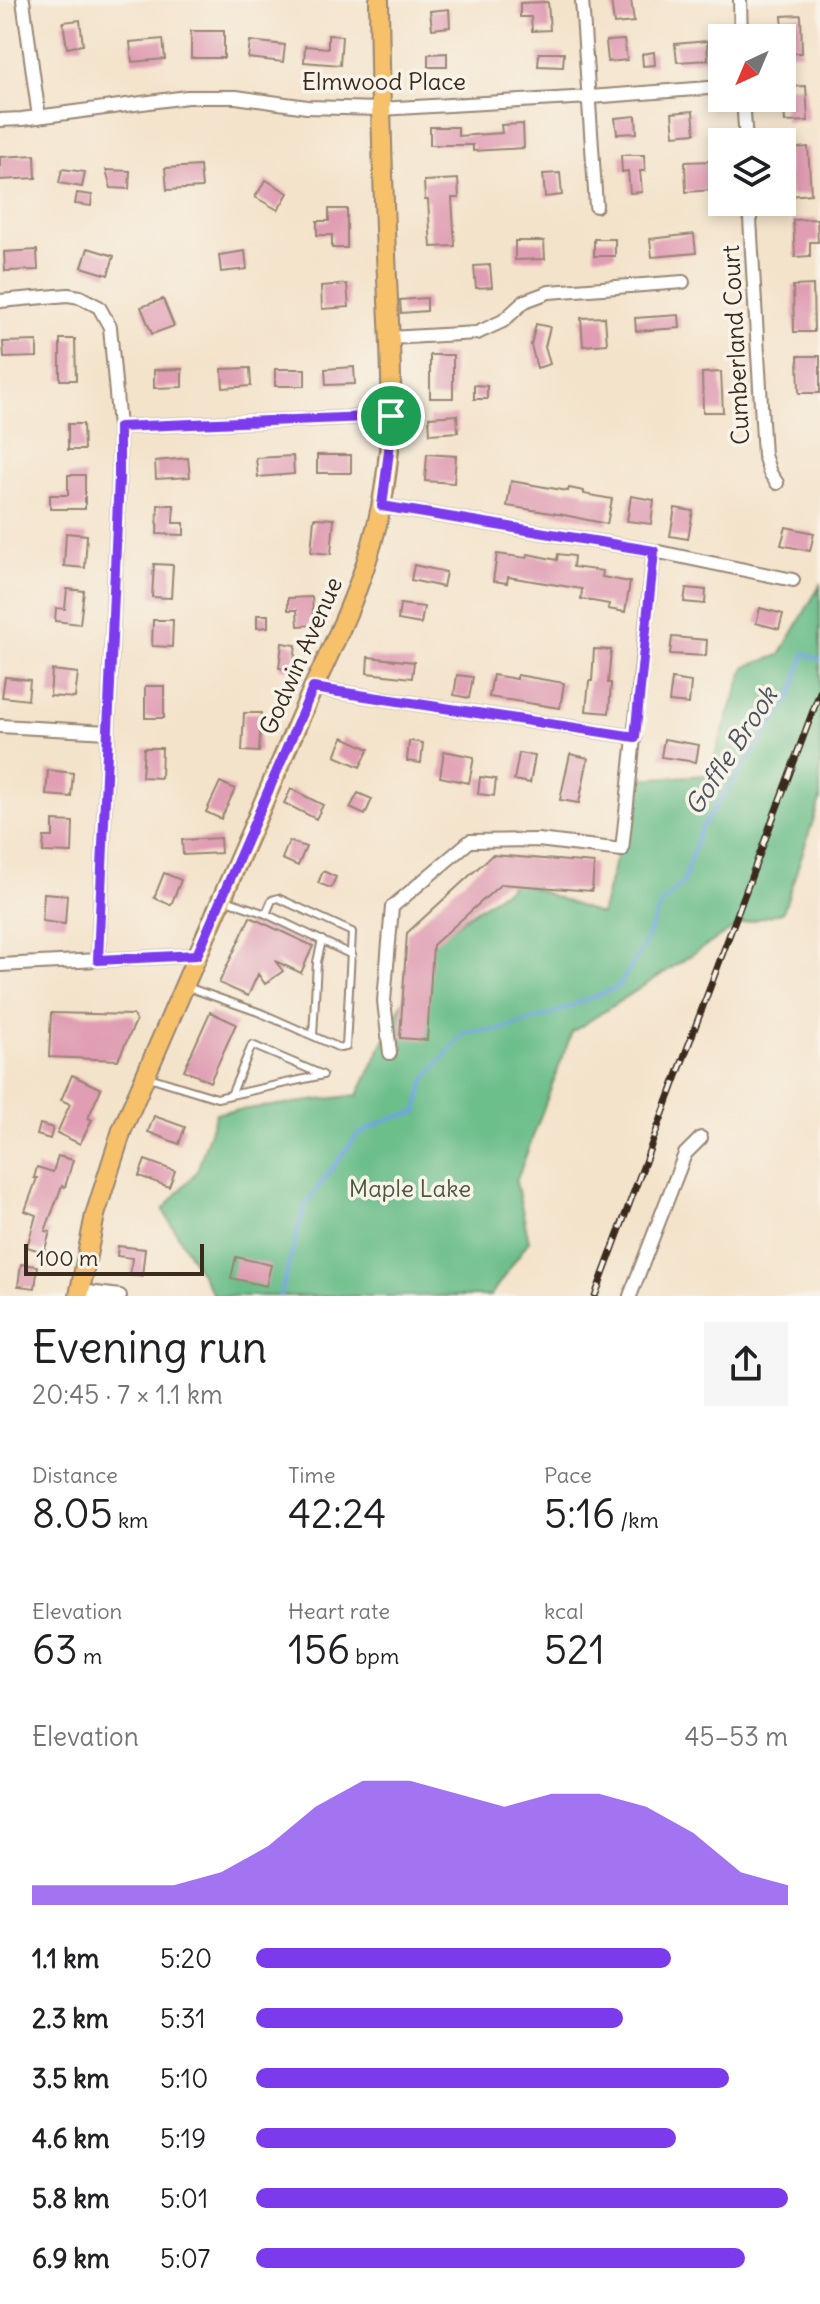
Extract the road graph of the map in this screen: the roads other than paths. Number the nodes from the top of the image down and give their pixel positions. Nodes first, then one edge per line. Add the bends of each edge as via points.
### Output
1 (23, 0) edge
2 (379, 0) edge
3 (582, 0) edge
4 (740, 0) edge
5 (741, 24) edge
6 (708, 88) edge
7 (590, 97) junction
8 (380, 109) junction
9 (39, 117) junction
10 (0, 120) edge
11 (596, 206) dead end
12 (750, 216) edge
13 (683, 282) dead end
14 (0, 301) edge
15 (389, 338) junction
16 (391, 416) junction
17 (119, 427) junction
18 (777, 483) dead end
19 (382, 506) junction
20 (654, 551) junction
21 (793, 580) dead end
22 (313, 688) junction
23 (0, 726) edge
24 (108, 732) junction
25 (635, 737) junction
26 (222, 898) junction
27 (266, 914) junction
28 (322, 940) junction
29 (197, 955) junction
30 (352, 955) junction
31 (98, 960) junction
32 (0, 965) edge
33 (184, 986) junction
34 (313, 1036) junction
35 (390, 1053) dead end
36 (145, 1076) junction
37 (231, 1095) junction
38 (701, 1138) dead end
39 (79, 1293) edge
40 (120, 1296) edge
41 (630, 1296) edge

1 - 9 street
2 - 8 main road, Godwin Avenue
3 - 7 street
4 - 5 street
6 - 7 street, Elmwood Place
7 - 8 street, Elmwood Place
7 - 11 street
8 - 9 street, Elmwood Place via 187,97
8 - 15 main road, Godwin Avenue
9 - 10 street, Elmwood Place
12 - 18 street, Cumberland Court via 764,455
13 - 15 street via 549,292 525,301 503,321 477,333
14 - 17 street via 68,295 99,307 110,327
15 - 16 main road, Godwin Avenue
16 - 17 street
16 - 19 main road, Godwin Avenue
17 - 24 street
19 - 20 street
19 - 22 main road, Godwin Avenue via 360,584
20 - 21 street
20 - 25 street
22 - 25 street
22 - 26 main road, Godwin Avenue
23 - 24 street
24 - 31 street
25 - 35 street via 622,850 538,840 470,841 392,907 384,1001
26 - 27 lane
26 - 29 main road, Godwin Avenue
27 - 28 lane
27 - 30 lane via 278,898 349,929
28 - 30 lane
28 - 34 lane
29 - 31 street
29 - 33 main road, Godwin Avenue
30 - 34 lane via 347,1045 340,1048
31 - 32 street
33 - 34 lane
33 - 36 main road, Godwin Avenue
36 - 37 lane via 217,1098
36 - 39 main road, Godwin Avenue via 109,1166
37 - 37 lane via 308,1078 323,1075 252,1045
38 - 41 street via 685,1154
39 - 40 street

